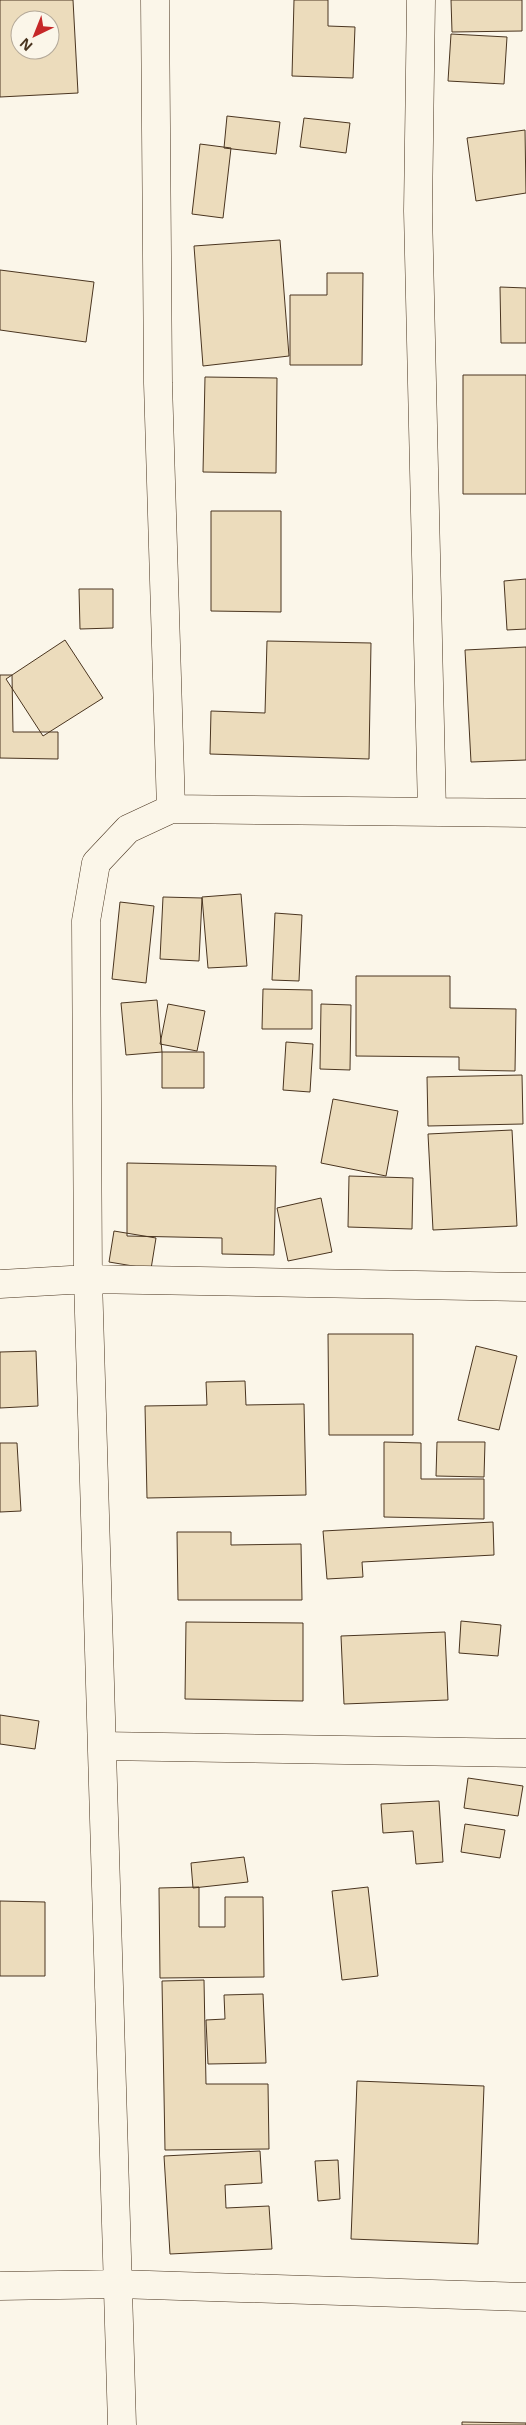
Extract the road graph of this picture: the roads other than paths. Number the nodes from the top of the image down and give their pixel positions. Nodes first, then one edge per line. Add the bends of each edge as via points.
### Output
1 (155, 0) edge
2 (421, 0) edge
3 (171, 809) junction
4 (432, 812) junction
5 (526, 812) edge
6 (88, 1280) junction
7 (0, 1284) edge
8 (526, 1287) edge
9 (102, 1746) junction
10 (526, 1753) edge
11 (118, 2284) junction
12 (0, 2286) edge
13 (526, 2296) edge
14 (122, 2425) edge

1 - 3 street via 158,383
2 - 4 street via 418,211
3 - 4 street
3 - 6 street via 128,829 96,863 86,921
4 - 5 street
6 - 7 street
6 - 8 street
6 - 9 street
9 - 10 street
9 - 11 street
11 - 12 street
11 - 13 street
11 - 14 street

